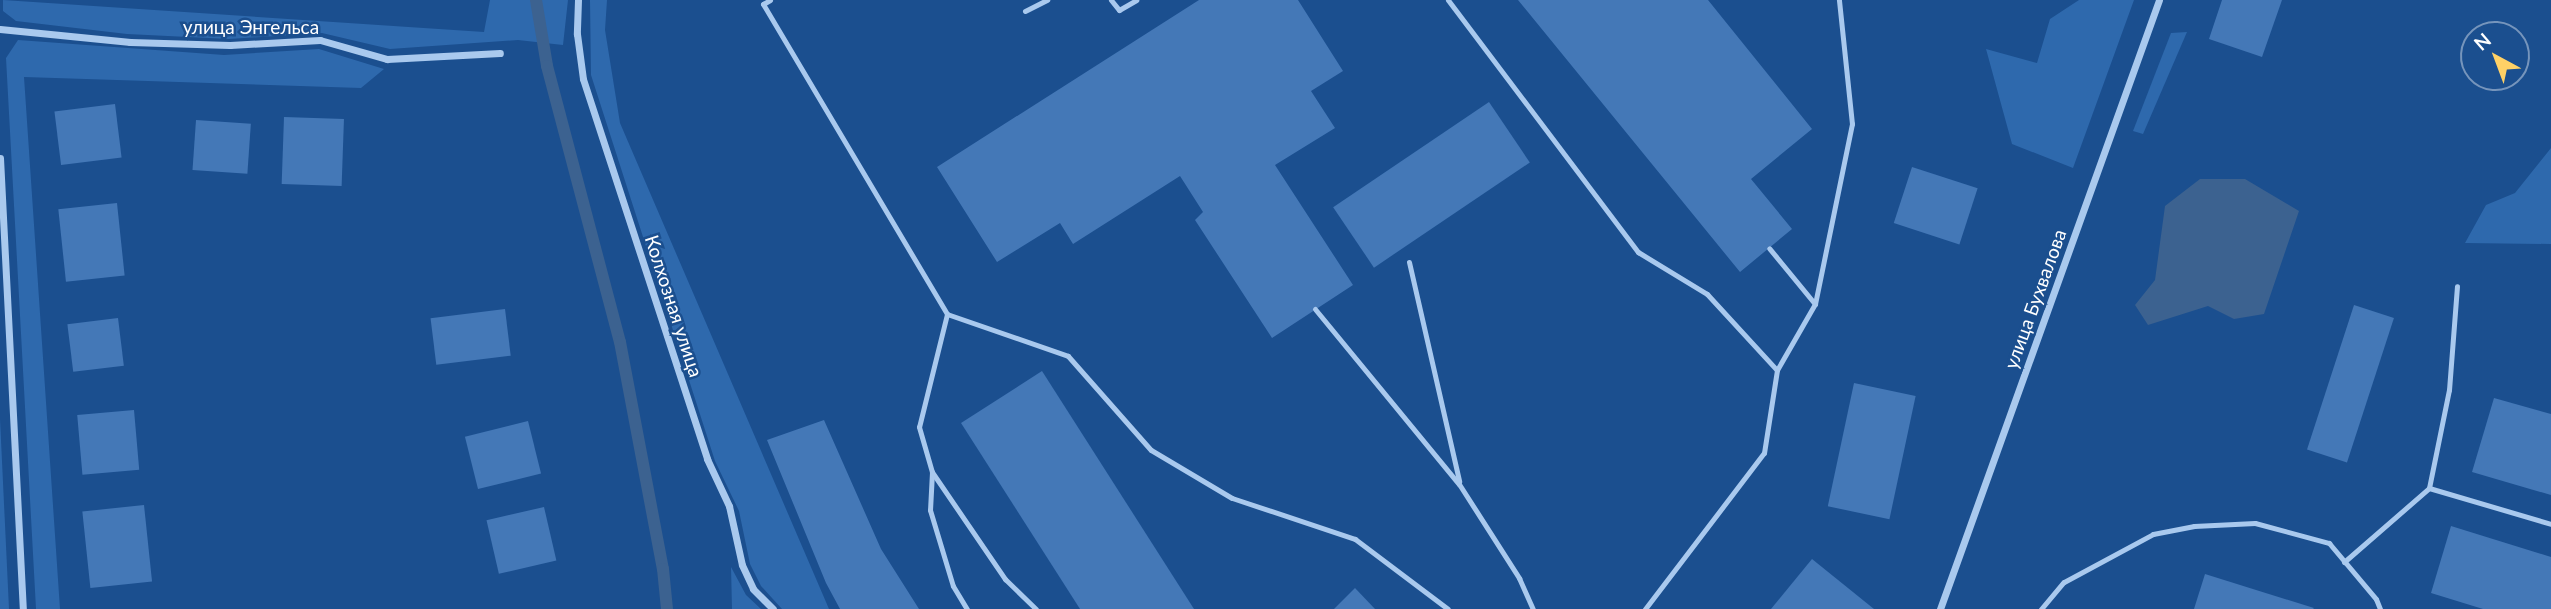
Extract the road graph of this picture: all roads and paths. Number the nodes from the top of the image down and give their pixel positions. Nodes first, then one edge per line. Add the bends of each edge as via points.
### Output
1 (579, 0) edge
2 (770, 0) edge
3 (1047, 0) edge
4 (1111, 0) edge
5 (1136, 0) edge
6 (1448, 0) edge
7 (1839, 0) edge
8 (2159, 0) edge
9 (1025, 11) dead end
10 (0, 29) edge
11 (500, 53) dead end
12 (0, 158) edge
13 (1769, 248) dead end
14 (1409, 262) dead end
15 (2457, 286) dead end
16 (1815, 304) junction
17 (1315, 309) dead end
18 (947, 314) junction
19 (1777, 370) junction
20 (932, 472) junction
21 (1460, 484) junction
22 (2429, 488) junction
23 (2551, 524) edge
24 (2344, 562) junction
25 (23, 609) edge
26 (773, 609) edge
27 (967, 609) edge
28 (1037, 609) edge
29 (1448, 609) edge
30 (1533, 609) edge
31 (1644, 609) edge
32 (1940, 609) edge
33 (2040, 609) edge
34 (2380, 609) edge

1 - 26 street, Колхозная улица via 577,34 583,79 707,459 729,506 742,565 753,589
2 - 18 lane via 763,4
3 - 9 lane
4 - 5 lane via 1119,10
6 - 19 lane via 1638,252 1707,294
7 - 16 lane via 1852,124
8 - 32 street, улица Бухвалова
10 - 11 street, улица Энгельса via 131,42 230,45 320,40 387,59
12 - 25 street
13 - 16 lane
14 - 21 lane
15 - 22 lane via 2449,390
16 - 19 lane
17 - 21 lane
18 - 20 lane via 919,427
18 - 29 lane via 1068,356 1151,450 1232,498 1355,539
19 - 31 lane via 1764,453
20 - 27 lane via 930,510 953,586
20 - 28 lane via 1005,579
21 - 30 lane via 1519,578
22 - 23 lane
22 - 24 lane
24 - 33 lane via 2329,544 2255,523 2194,526 2153,534 2106,557 2064,582
24 - 34 lane via 2376,598

